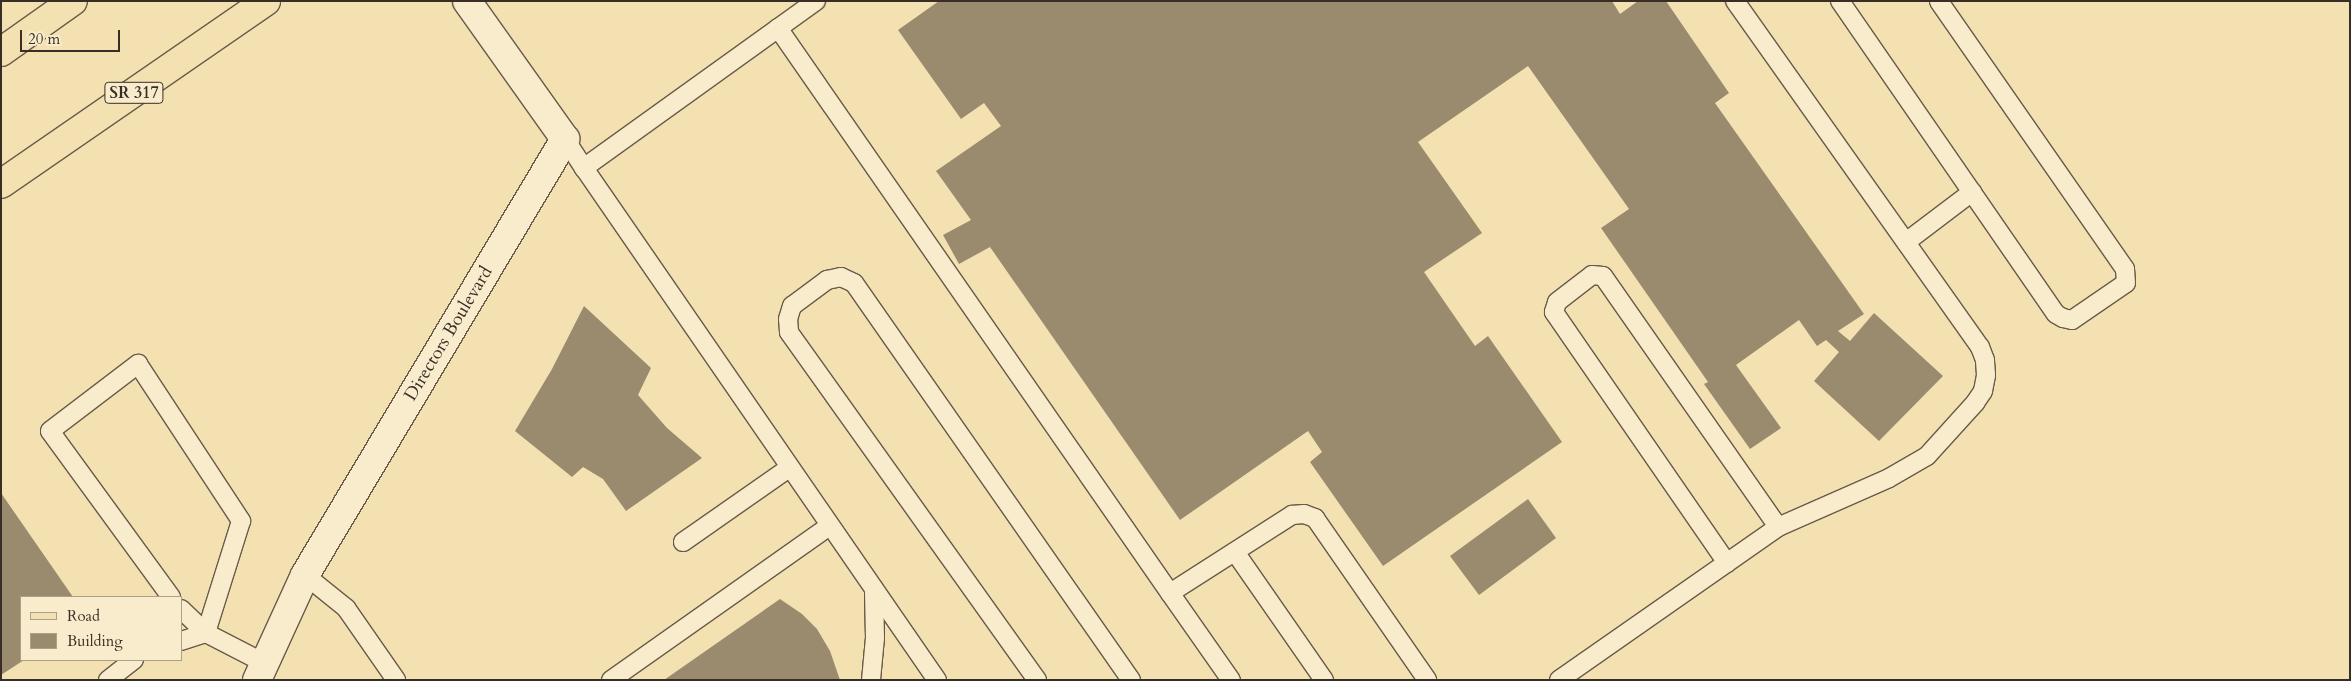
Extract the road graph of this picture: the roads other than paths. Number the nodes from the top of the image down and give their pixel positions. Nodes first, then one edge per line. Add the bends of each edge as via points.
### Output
1 (73, 1) edge
2 (266, 1) edge
3 (467, 1) edge
4 (816, 1) edge
5 (1736, 1) edge
6 (1840, 1) edge
7 (1939, 1) edge
8 (778, 28) junction
9 (1, 52) edge
10 (565, 139) junction
11 (584, 168) junction
12 (1, 184) edge
13 (1972, 192) junction
14 (1906, 242) junction
15 (789, 468) junction
16 (829, 526) junction
17 (1778, 527) junction
18 (684, 542) dead end
19 (1235, 552) junction
20 (1727, 563) junction
21 (305, 575) junction
22 (874, 589) junction
23 (1170, 593) junction
24 (170, 596) edge
25 (182, 610) edge
26 (206, 633) junction
27 (182, 641) edge
28 (133, 661) edge
29 (260, 671) edge
30 (108, 680) edge
31 (396, 680) edge
32 (611, 680) edge
33 (871, 680) edge
34 (937, 680) edge
35 (1037, 680) edge
36 (1131, 680) edge
37 (1231, 680) edge
38 (1324, 680) edge
39 (1427, 680) edge
40 (1559, 680) edge

1 - 9 main road
2 - 12 main road, SR 317
3 - 10 street
4 - 8 lane
5 - 14 lane
6 - 13 lane
7 - 13 lane via 2125,269 2126,283 2072,320 2056,314
8 - 11 lane
8 - 23 lane
10 - 11 lane
10 - 21 street, Directors Boulevard
11 - 15 lane
13 - 14 lane
14 - 17 lane via 1980,347 1985,360 1983,391 1927,456 1890,478
15 - 16 lane
15 - 18 lane
16 - 22 lane
16 - 32 lane
17 - 20 lane
17 - 20 lane via 1603,276 1592,275 1557,302 1554,312
19 - 23 lane
19 - 38 lane
19 - 39 lane via 1292,515 1304,514 1315,518
20 - 40 lane
21 - 29 street, Directors Boulevard
21 - 31 lane via 346,608
22 - 33 lane via 875,638
22 - 34 lane
23 - 37 lane
24 - 26 lane via 50,430 138,364 241,521
25 - 26 lane
26 - 27 lane
26 - 29 lane
28 - 30 lane
35 - 36 lane via 789,332 788,318 792,306 827,280 840,277 854,283

